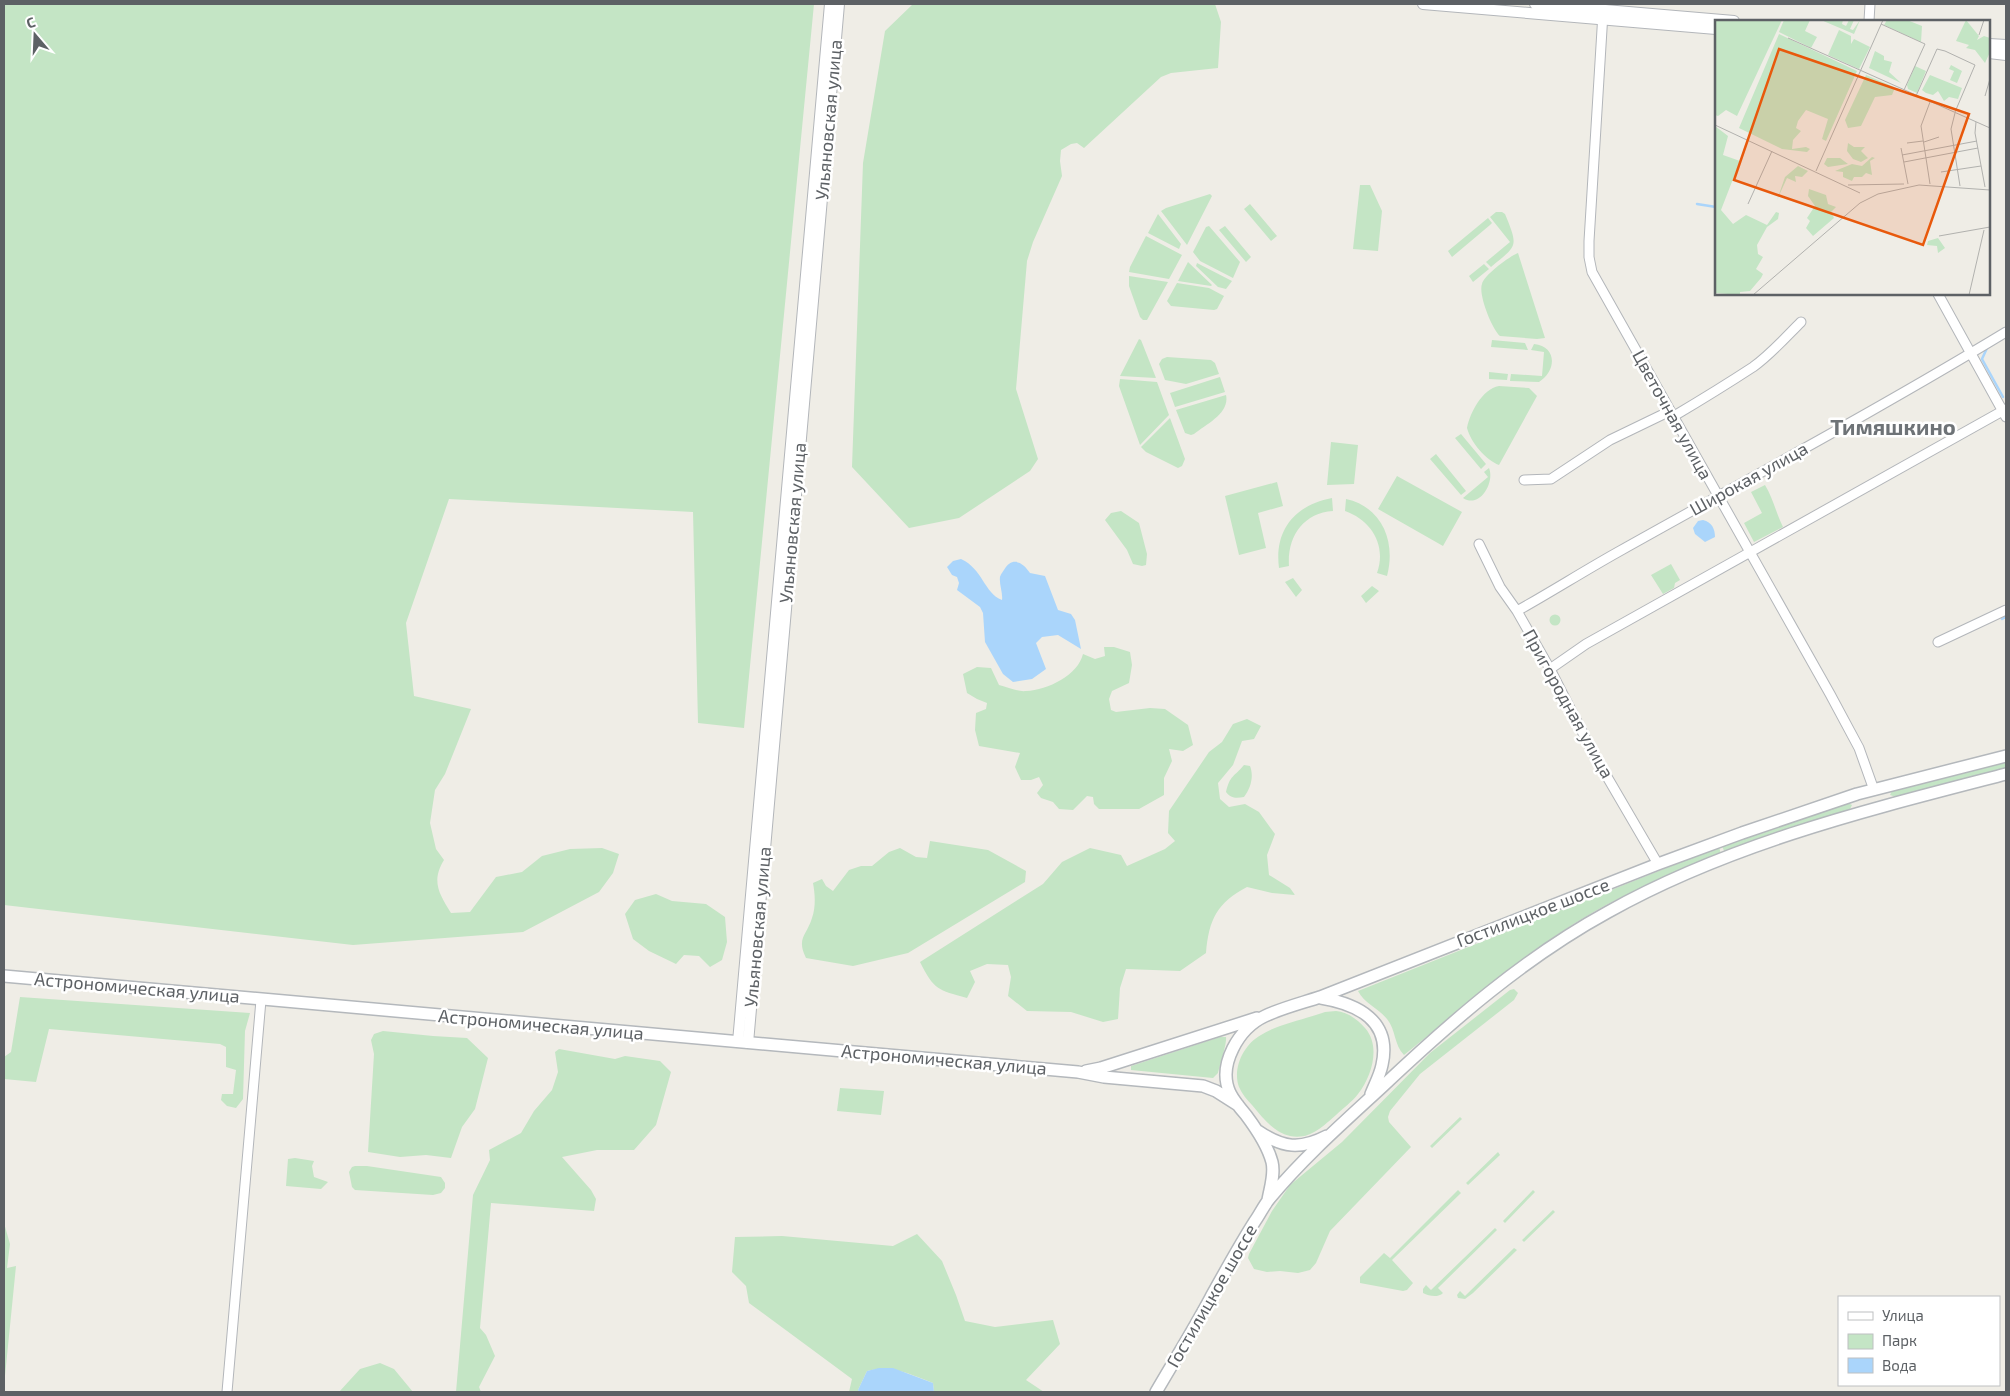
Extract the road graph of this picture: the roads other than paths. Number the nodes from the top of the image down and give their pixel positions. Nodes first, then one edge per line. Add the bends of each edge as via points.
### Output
1 (830, 4) edge
2 (839, 4) edge
3 (1422, 4) edge
4 (1535, 4) edge
5 (1870, 4) edge
6 (1452, 5) edge
7 (1603, 15) junction
8 (1715, 20) edge
9 (1869, 20) edge
10 (1715, 29) edge
11 (1990, 44) edge
12 (2006, 45) edge
13 (1990, 53) edge
14 (2006, 55) edge
15 (1939, 295) edge
16 (1801, 322) dead end
17 (2006, 332) edge
18 (1971, 353) junction
19 (2005, 412) edge
20 (1672, 413) junction
21 (1524, 480) dead end
22 (1718, 496) junction
23 (1479, 544) dead end
24 (1749, 553) junction
25 (2006, 610) edge
26 (1517, 611) junction
27 (1938, 642) dead end
28 (1550, 669) junction
29 (2006, 756) edge
30 (2006, 774) edge
31 (1874, 790) junction
32 (1878, 807) junction
33 (1658, 864) junction
34 (4, 976) edge
35 (1320, 997) junction
36 (261, 1000) junction
37 (1264, 1016) junction
38 (743, 1042) junction
39 (1078, 1072) junction
40 (1368, 1100) junction
41 (1238, 1105) junction
42 (1257, 1131) junction
43 (1335, 1131) junction
44 (1268, 1200) junction
45 (227, 1392) edge
46 (1156, 1392) edge

1 - 38 street, Ульяновская улица
2 - 38 street, Ульяновская улица
3 - 6 street
4 - 7 street
5 - 9 street
6 - 7 street
7 - 8 street
7 - 10 street
7 - 20 street, Цветочная улица via 1589,257 1596,280
11 - 12 street
13 - 14 street
15 - 18 street
16 - 20 street via 1753,366 1714,393
17 - 18 street, Широкая улица
18 - 19 street
18 - 22 street, Широкая улица
19 - 24 street
20 - 21 street via 1610,440 1551,479
20 - 22 street, Цветочная улица
22 - 24 street, Цветочная улица
22 - 26 street, Широкая улица
23 - 26 street, Пригородная улица via 1500,587
24 - 28 street via 1586,644
24 - 31 street, Цветочная улица via 1859,748
25 - 27 street
26 - 28 street, Пригородная улица
28 - 33 street, Пригородная улица via 1592,751
29 - 31 main road, Гостилицкое шоссе
30 - 32 main road, Гостилицкое шоссе
31 - 32 main road
31 - 33 main road, Гостилицкое шоссе
32 - 40 main road, Гостилицкое шоссе via 1771,841 1668,882 1606,913 1517,970 1452,1023
33 - 35 main road, Гостилицкое шоссе
34 - 36 main road, Астрономическая улица
35 - 37 main road, Гостилицкое шоссе
35 - 40 main road via 1357,1007 1381,1033 1384,1044 1382,1066
36 - 38 main road, Астрономическая улица
36 - 45 street
37 - 39 main road, Астрономическая улица via 1101,1068
37 - 41 main road, Гостилицкое шоссе via 1238,1041 1230,1054 1226,1080
38 - 39 main road, Астрономическая улица
39 - 41 main road, Астрономическая улица via 1203,1086
40 - 43 main road, Гостилицкое шоссе
41 - 42 main road, Гостилицкое шоссе
42 - 43 main road via 1271,1140 1293,1146 1306,1145
42 - 44 main road, Гостилицкое шоссе via 1272,1161
43 - 44 main road, Гостилицкое шоссе
44 - 46 main road, Гостилицкое шоссе

